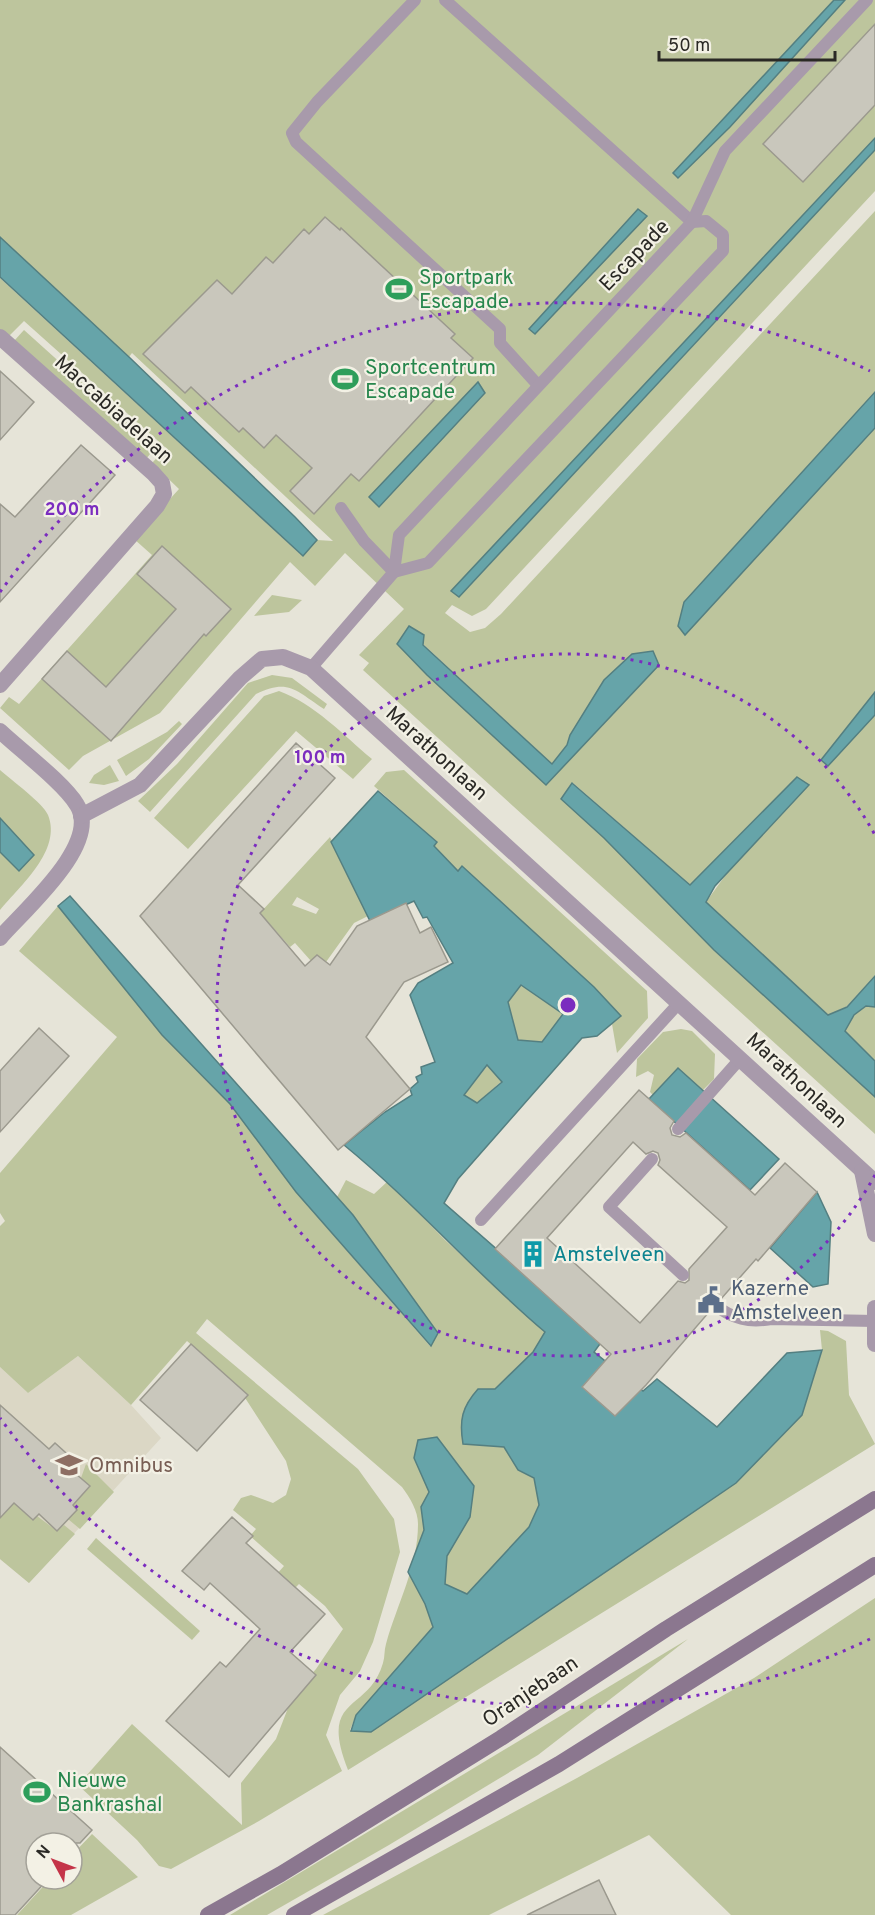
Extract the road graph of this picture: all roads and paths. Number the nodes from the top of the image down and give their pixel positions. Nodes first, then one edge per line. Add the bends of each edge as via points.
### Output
1 (415, 0) edge
2 (446, 0) edge
3 (867, 0) edge
4 (692, 222) junction
5 (0, 337) edge
6 (537, 384) junction
7 (341, 508) dead end
8 (394, 572) junction
9 (310, 668) junction
10 (0, 685) edge
11 (0, 731) edge
12 (81, 816) junction
13 (0, 938) edge
14 (679, 1003) junction
15 (740, 1059) junction
16 (678, 1129) dead end
17 (652, 1159) dead end
18 (869, 1177) edge
19 (481, 1220) dead end
20 (875, 1234) edge
21 (683, 1275) dead end
22 (715, 1305) dead end
23 (875, 1308) edge
24 (875, 1321) edge
25 (875, 1344) edge
26 (875, 1500) edge
27 (875, 1565) edge
28 (208, 1915) edge
29 (294, 1915) edge

1 - 6 lane via 292,133 296,142 500,329 500,343
2 - 4 lane
3 - 4 lane via 725,151
4 - 6 lane, Escapade
4 - 8 lane, Escapade via 706,221 723,235 723,251 428,563
5 - 10 street, Maccabiadelaan via 153,473 162,483 164,494
6 - 8 lane, Escapade via 399,535
7 - 8 lane via 364,541
8 - 9 lane
9 - 12 street, Marathonlaan via 283,657 262,659 140,785
9 - 14 street, Marathonlaan
11 - 12 street via 67,793 78,805
12 - 13 street via 80,839 69,859
14 - 15 street, Marathonlaan
14 - 19 lane
15 - 16 lane
15 - 18 street, Marathonlaan
17 - 21 lane via 609,1207
18 - 20 street, Marathonlaan
22 - 24 lane via 727,1314 756,1321
23 - 24 street
24 - 25 street
26 - 28 main road, Oranjebaan via 666,1629 501,1738
27 - 29 main road via 560,1764

